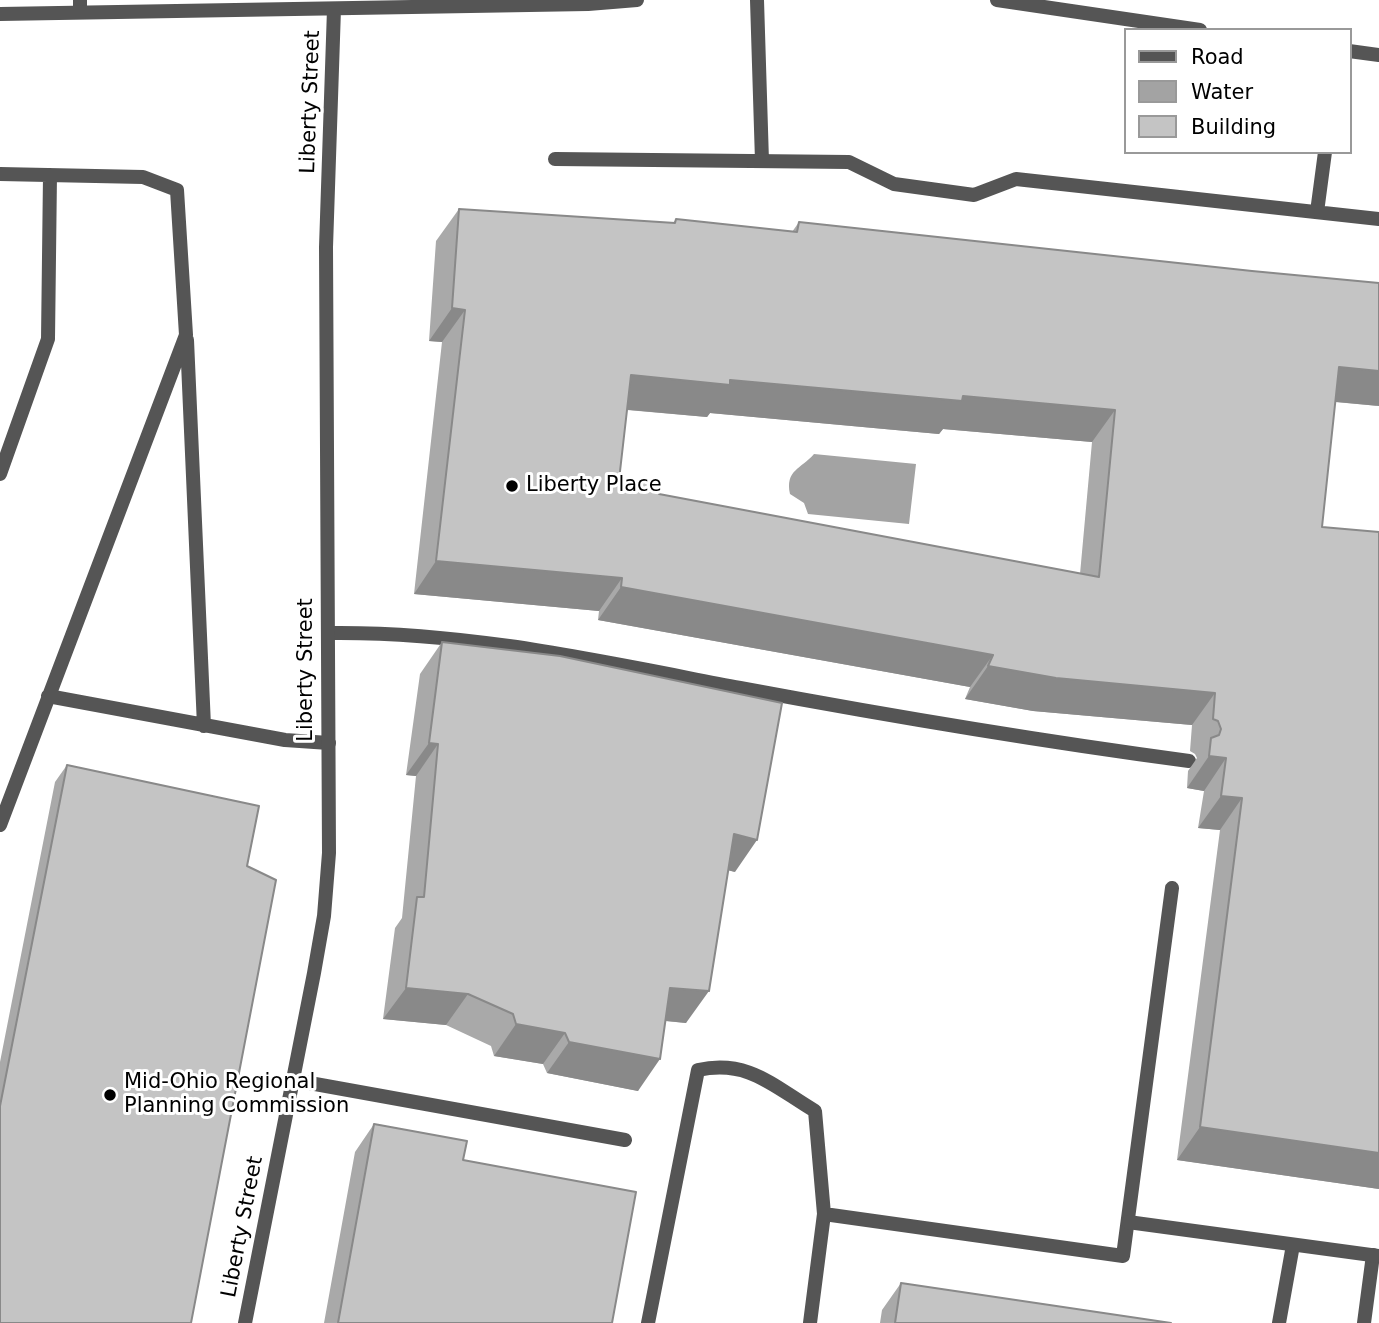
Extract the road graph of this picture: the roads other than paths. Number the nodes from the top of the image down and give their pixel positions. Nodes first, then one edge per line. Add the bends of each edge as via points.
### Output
1 (637, 0) edge
2 (757, 0) edge
3 (997, 0) edge
4 (373, 4) edge
5 (80, 6) edge
6 (334, 9) junction
7 (0, 14) edge
8 (1186, 28) edge
9 (1351, 51) edge
10 (1379, 55) edge
11 (1325, 154) edge
12 (555, 159) dead end
13 (762, 161) junction
14 (0, 174) edge
15 (50, 175) junction
16 (1317, 212) junction
17 (1379, 219) edge
18 (186, 335) junction
19 (0, 474) edge
20 (328, 633) junction
21 (48, 696) junction
22 (204, 726) junction
23 (329, 743) junction
24 (1189, 761) dead end
25 (0, 825) edge
26 (1172, 888) dead end
27 (293, 1080) junction
28 (625, 1140) dead end
29 (824, 1214) junction
30 (1128, 1222) junction
31 (1293, 1245) junction
32 (1376, 1256) edge
33 (245, 1323) edge
34 (648, 1323) edge
35 (810, 1323) edge
36 (1279, 1323) edge
37 (1364, 1323) edge

1 - 4 street
2 - 13 street
3 - 8 street
4 - 6 street
5 - 6 street
5 - 7 street
6 - 20 street, Liberty Street via 326,247
9 - 10 street
11 - 16 street
12 - 13 street
13 - 16 street via 849,162 894,184 974,195 1016,179
14 - 15 street
15 - 18 street via 143,177 177,190
15 - 19 street via 48,339
16 - 17 street
18 - 21 street
18 - 22 street
20 - 23 street, Liberty Street
20 - 24 street via 389,632 504,643 928,723
21 - 22 street
21 - 25 street
22 - 23 street
23 - 27 street, Liberty Street via 324,916
26 - 30 street
27 - 28 street
27 - 33 street, Liberty Street
29 - 30 street via 1123,1256
29 - 34 street via 815,1111 747,1070 723,1064 698,1070
29 - 35 street
30 - 31 street
31 - 32 street
31 - 36 street
32 - 37 street

